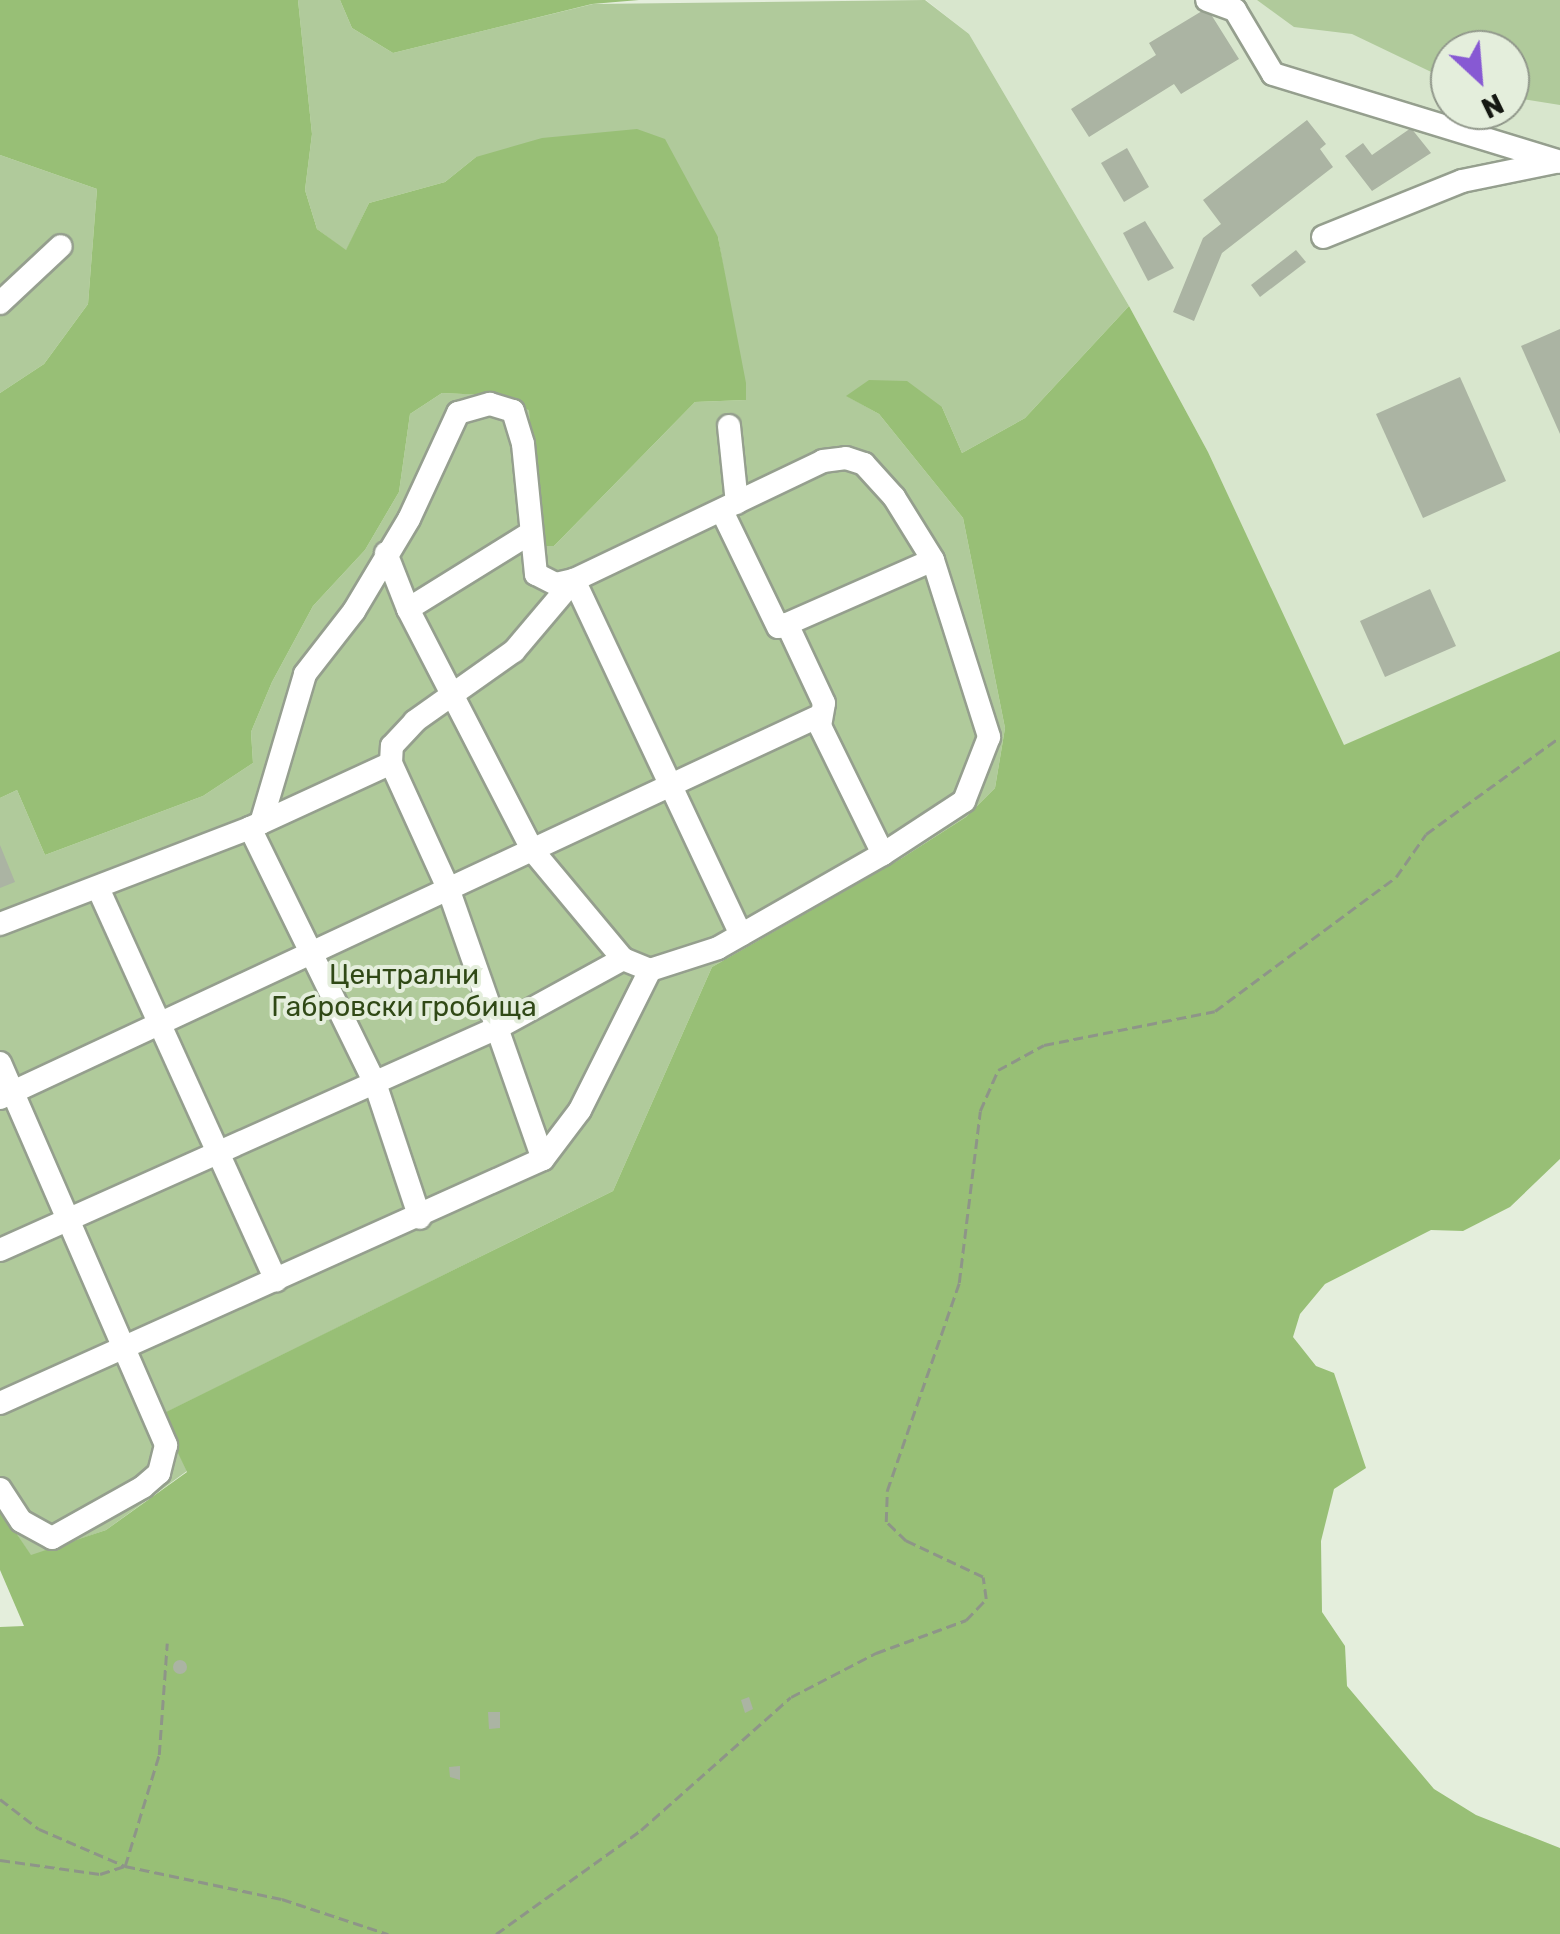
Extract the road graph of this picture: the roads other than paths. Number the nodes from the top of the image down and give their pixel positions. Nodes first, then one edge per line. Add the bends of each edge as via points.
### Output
1 (1207, 0) edge
2 (1559, 161) edge
3 (1323, 237) dead end
4 (61, 246) dead end
5 (0, 303) edge
6 (729, 426) dead end
7 (730, 507) junction
8 (529, 534) junction
9 (386, 553) junction
10 (933, 560) junction
11 (574, 580) junction
12 (408, 609) junction
13 (787, 624) junction
14 (452, 697) junction
15 (817, 717) junction
16 (391, 764) junction
17 (673, 787) junction
18 (255, 826) junction
19 (533, 850) junction
20 (882, 854) junction
21 (98, 888) junction
22 (448, 888) junction
23 (0, 924) edge
24 (741, 935) junction
25 (307, 954) junction
26 (623, 959) junction
27 (650, 970) junction
28 (161, 1023) junction
29 (497, 1028) junction
30 (0, 1063) edge
31 (375, 1082) junction
32 (7, 1095) edge
33 (223, 1152) junction
34 (544, 1159) junction
35 (420, 1218) junction
36 (68, 1224) junction
37 (0, 1250) edge
38 (276, 1280) junction
39 (124, 1348) junction
40 (0, 1403) edge
41 (0, 1488) edge

1 - 2 lane via 1236,10 1272,74
2 - 3 lane via 1462,181
4 - 5 lane
6 - 7 lane
7 - 10 lane via 823,460 846,458 864,464 894,497
7 - 11 lane
7 - 13 lane via 778,627
8 - 9 lane via 523,444 512,411 490,404 458,413
8 - 11 lane via 536,574 556,584
8 - 12 lane
9 - 12 lane
9 - 18 lane via 305,674
10 - 13 lane
10 - 20 lane via 989,738 964,801
11 - 14 lane via 514,651
11 - 17 lane
12 - 14 lane
13 - 15 lane via 824,704
14 - 16 lane via 404,732 392,746
14 - 19 lane
15 - 17 lane
15 - 20 lane
16 - 18 lane
16 - 22 lane
17 - 19 lane
17 - 24 lane
18 - 21 lane
18 - 25 lane
19 - 22 lane
19 - 26 lane
20 - 24 lane
21 - 23 lane
21 - 28 lane
22 - 25 lane
22 - 29 lane
24 - 27 lane via 693,959
25 - 28 lane
25 - 31 lane
26 - 27 lane
26 - 29 lane
27 - 34 lane via 580,1110
28 - 32 lane
28 - 33 lane
29 - 31 lane
29 - 34 lane
30 - 32 lane
31 - 33 lane
31 - 35 lane
32 - 36 lane
33 - 36 lane
33 - 38 lane
34 - 35 lane
35 - 38 lane
36 - 37 lane
36 - 39 lane
38 - 39 lane
39 - 40 lane
39 - 41 lane via 166,1445 159,1473 100,1516 52,1538 21,1521

